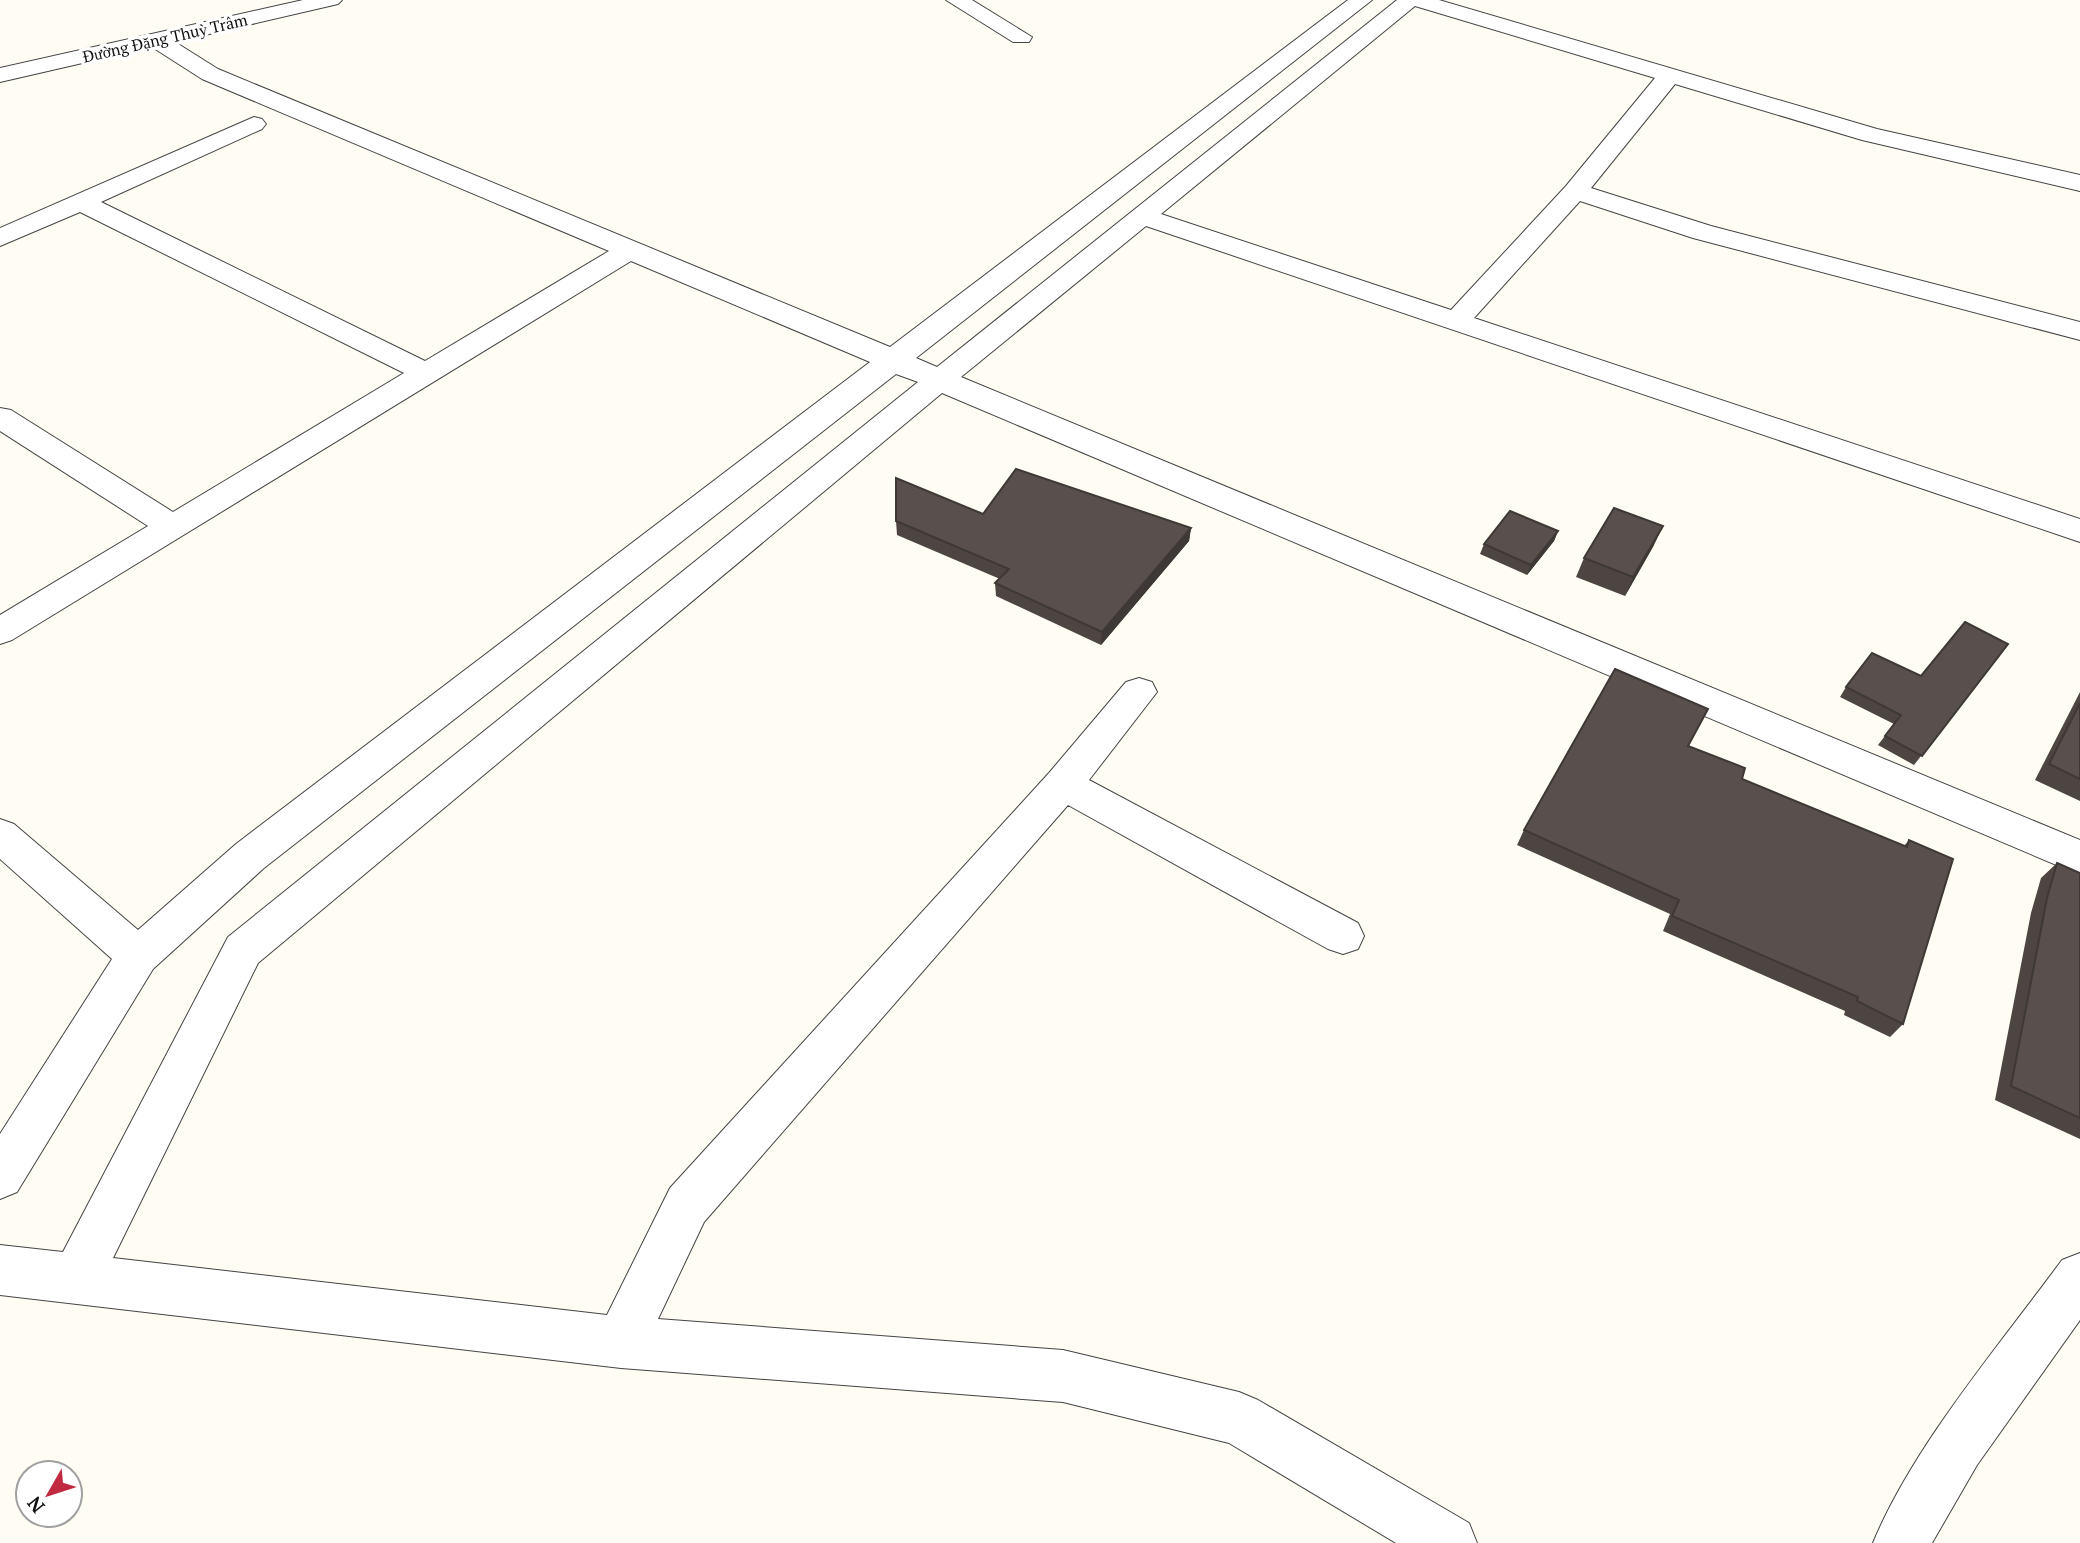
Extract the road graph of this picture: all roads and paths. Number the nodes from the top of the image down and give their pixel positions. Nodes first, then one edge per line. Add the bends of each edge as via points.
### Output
1 (331, 0) edge
2 (957, 0) edge
3 (1361, 0) edge
4 (1410, 0) edge
5 (1416, 0) edge
6 (1483, 0) edge
7 (1021, 37) dead end
8 (156, 40) junction
9 (0, 75) edge
10 (1670, 75) junction
11 (254, 124) dead end
12 (2080, 162) edge
13 (2080, 183) edge
14 (1575, 191) junction
15 (80, 202) junction
16 (1142, 216) junction
17 (0, 238) edge
18 (630, 250) junction
19 (1455, 321) junction
20 (2080, 331) edge
21 (895, 361) junction
22 (427, 373) junction
23 (939, 380) junction
24 (0, 417) edge
25 (173, 527) junction
26 (2080, 531) edge
27 (0, 631) edge
28 (1139, 692) dead end
29 (1063, 784) junction
30 (0, 835) edge
31 (2080, 858) edge
32 (1343, 936) dead end
33 (138, 956) junction
34 (0, 1177) edge
35 (0, 1270) edge
36 (77, 1278) junction
37 (2080, 1278) edge
38 (621, 1342) junction
39 (1449, 1543) edge
40 (1901, 1543) edge

1 - 8 street, Đường Đặng Thuỳ Trâm
2 - 7 street
3 - 21 street
4 - 16 street
5 - 10 street
6 - 12 street via 1893,120
8 - 9 street, Đường Đặng Thuỳ Trâm
8 - 18 street via 210,74
10 - 13 street via 1871,135
10 - 14 street
11 - 15 street
14 - 19 street
14 - 20 street via 1702,232
15 - 17 street
15 - 22 street
16 - 19 street
16 - 23 street
18 - 21 street
18 - 22 street
19 - 26 street
21 - 23 street
21 - 33 street via 250,856
22 - 25 street
23 - 31 street
23 - 36 street via 243,950
24 - 25 street
25 - 27 street
28 - 29 street
29 - 32 street
29 - 38 street via 687,1205
30 - 33 street
33 - 34 street
35 - 36 street
36 - 38 street
37 - 40 street via 1958,1446
38 - 39 street via 1063,1376 1239,1419

